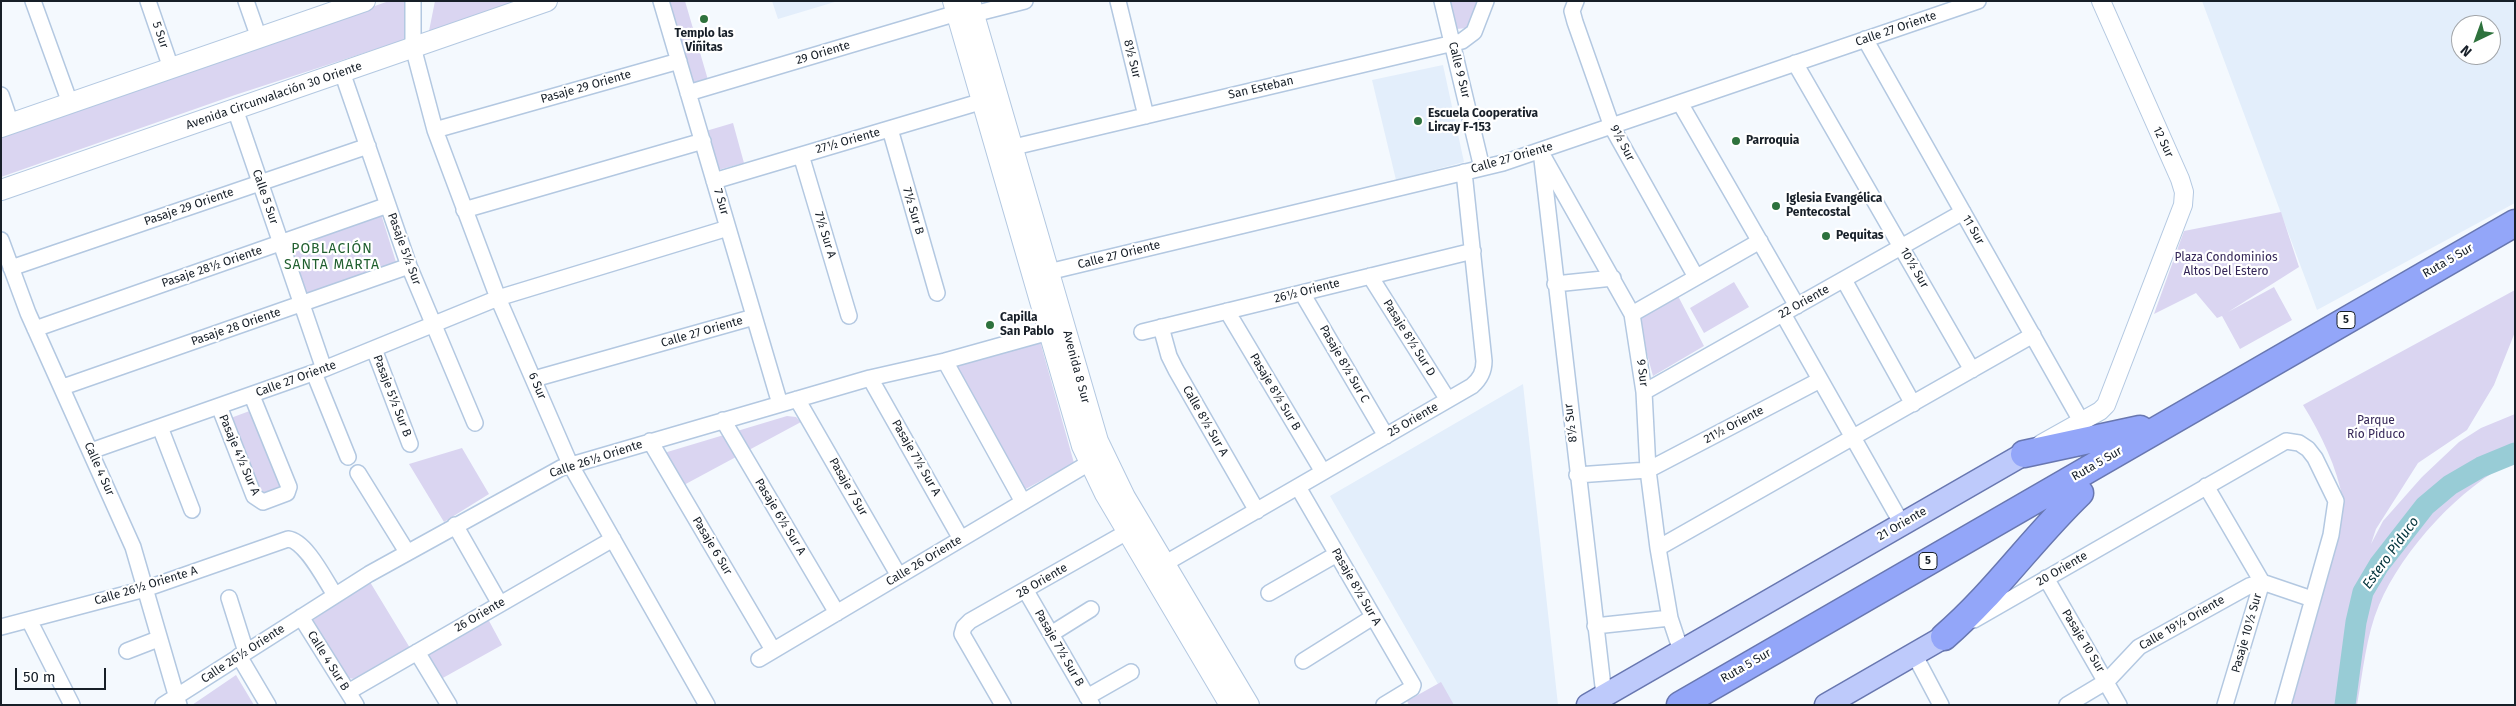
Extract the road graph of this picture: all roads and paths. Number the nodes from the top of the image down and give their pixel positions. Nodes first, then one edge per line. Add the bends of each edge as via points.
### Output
1 (33, 1) edge
2 (148, 1) edge
3 (246, 1) edge
4 (365, 1) edge
5 (413, 1) edge
6 (547, 1) edge
7 (661, 1) edge
8 (1025, 1) edge
9 (1118, 1) edge
10 (1442, 1) edge
11 (1486, 1) edge
12 (1576, 1) edge
13 (1978, 1) edge
14 (2101, 1) edge
15 (344, 5) edge
16 (963, 7) edge
17 (259, 38) junction
18 (1865, 39) junction
19 (1452, 43) junction
20 (413, 47) junction
21 (679, 61) junction
22 (1795, 63) junction
23 (171, 68) junction
24 (342, 72) junction
25 (688, 93) junction
26 (1, 95) edge
27 (983, 101) junction
28 (70, 103) junction
29 (1680, 103) junction
30 (235, 109) junction
31 (1146, 116) junction
32 (6, 126) edge
33 (1612, 127) junction
34 (890, 129) junction
35 (435, 130) junction
36 (703, 141) junction
37 (368, 146) junction
38 (1014, 147) junction
39 (1540, 151) junction
40 (801, 155) junction
41 (1482, 168) junction
42 (1464, 172) junction
43 (714, 181) junction
44 (260, 183) junction
45 (1, 190) edge
46 (388, 205) junction
47 (464, 210) junction
48 (1963, 212) junction
49 (2515, 223) edge
50 (728, 228) junction
51 (1, 240) edge
52 (1760, 241) junction
53 (2515, 242) edge
54 (281, 243) junction
55 (1901, 247) junction
56 (1473, 251) junction
57 (410, 266) junction
58 (11, 268) junction
59 (1042, 274) junction
60 (1370, 276) junction
61 (1696, 277) junction
62 (1613, 278) junction
63 (1844, 280) junction
64 (1555, 284) junction
65 (2152, 286) joint
66 (936, 293) dead end
67 (1302, 293) junction
68 (498, 298) junction
69 (302, 304) junction
70 (1797, 306) junction
71 (1227, 311) junction
72 (1632, 314) junction
73 (1782, 314) junction
74 (849, 316) dead end
75 (754, 317) junction
76 (432, 325) junction
77 (1161, 327) junction
78 (35, 329) junction
79 (1049, 332) junction
80 (1142, 332) dead end
81 (2033, 335) junction
82 (374, 349) junction
83 (944, 361) junction
84 (1972, 370) junction
85 (319, 371) junction
86 (870, 378) junction
87 (534, 379) junction
88 (1820, 380) junction
89 (63, 388) junction
90 (1644, 392) junction
91 (252, 396) junction
92 (796, 399) junction
93 (1448, 400) junction
94 (780, 404) junction
95 (1912, 404) junction
96 (219, 406) junction
97 (2176, 418) junction
98 (723, 420) junction
99 (2081, 421) junction
100 (475, 423) dead end
101 (160, 427) junction
102 (1386, 436) junction
103 (1853, 438) junction
104 (650, 441) junction
105 (410, 444) dead end
106 (91, 451) junction
107 (2024, 454) junction
108 (348, 457) dead end
109 (570, 464) junction
110 (1089, 464) junction
111 (1648, 470) junction
112 (1323, 472) junction
113 (358, 473) dead end
114 (1578, 474) junction
115 (2206, 486) junction
116 (1298, 487) junction
117 (2080, 493) junction
118 (1024, 502) junction
119 (192, 510) dead end
120 (1257, 511) junction
121 (1902, 524) junction
122 (455, 525) junction
123 (1127, 532) junction
124 (612, 539) junction
125 (961, 539) junction
126 (1658, 548) junction
127 (407, 552) junction
128 (1337, 554) junction
129 (1164, 564) junction
130 (899, 576) junction
131 (2046, 578) junction
132 (2262, 582) junction
133 (144, 589) junction
134 (1026, 591) junction
135 (1269, 592) dead end
136 (335, 595) junction
137 (229, 598) dead end
138 (2312, 599) junction
139 (500, 604) junction
140 (1092, 609) dead end
141 (837, 613) junction
142 (301, 617) junction
143 (1373, 617) junction
144 (1670, 618) junction
145 (29, 620) junction
146 (1595, 626) junction
147 (1, 627) edge
148 (1051, 634) junction
149 (1944, 636) junction
150 (158, 638) junction
151 (773, 650) junction
152 (127, 651) dead end
153 (1681, 651) junction
154 (417, 652) junction
155 (242, 654) junction
156 (1914, 654) junction
157 (759, 659) dead end
158 (1303, 660) dead end
159 (1130, 672) dead end
160 (2107, 681) junction
161 (352, 698) edge
162 (1596, 700) edge
163 (178, 701) edge
164 (1090, 701) edge
165 (72, 705) edge
166 (162, 705) edge
167 (268, 705) edge
168 (449, 705) edge
169 (707, 705) edge
170 (1004, 705) edge
171 (1230, 705) edge
172 (1249, 705) edge
173 (1384, 705) edge
174 (1680, 705) edge
175 (1713, 705) edge
176 (1826, 705) edge
177 (1941, 705) edge
178 (2067, 705) edge
179 (2118, 705) edge
180 (2225, 705) edge
181 (2283, 705) edge

1 - 28 street
2 - 23 street, 5 Sur
3 - 17 street
4 - 15 main road
5 - 20 street, 6 Sur
6 - 20 main road, Avenida Circunvalación 30 Oriente
7 - 21 street, 7 Sur
8 - 16 street, 29 Oriente
9 - 31 street, 8½ Sur
10 - 19 street, Calle 9 Sur
11 - 19 street, San Esteban via 1474,32 1467,39
12 - 33 street, 9½ Sur via 1573,17
13 - 18 street, Calle 27 Oriente
14 - 65 street, 12 Sur via 2182,186 2182,212
15 - 17 main road
16 - 25 street, 29 Oriente
16 - 27 main road, Avenida 8 Sur
16 - 38 main road, Avenida 8 Sur
17 - 23 main road
18 - 22 street, Calle 27 Oriente
18 - 48 street, 11 Sur
19 - 31 street, San Esteban
19 - 41 street, Calle 9 Sur
20 - 24 main road, Avenida Circunvalación 30 Oriente
20 - 35 street, 6 Sur
21 - 25 street, 7 Sur
21 - 35 street, Pasaje 29 Oriente
22 - 29 street, Calle 27 Oriente
22 - 55 street, 10½ Sur
23 - 28 main road
24 - 30 main road, Avenida Circunvalación 30 Oriente
24 - 37 street, Pasaje 5½ Sur
25 - 36 street, 7 Sur
26 - 32 street
27 - 34 street, 27½ Oriente
27 - 59 main road, Avenida 8 Sur
28 - 32 main road
29 - 33 street, Calle 27 Oriente
29 - 52 street
30 - 44 street, Calle 5 Sur
30 - 45 main road, Avenida Circunvalación 30 Oriente
31 - 38 street, San Esteban
33 - 39 street, Calle 27 Oriente
33 - 61 street, 9½ Sur
34 - 40 street, 27½ Oriente
34 - 66 street, 7½ Sur B
35 - 47 street, 6 Sur
36 - 43 street, 7 Sur
36 - 47 street
37 - 44 street, Pasaje 29 Oriente
37 - 46 street, Pasaje 5½ Sur
38 - 59 main road, Avenida 8 Sur
39 - 41 street, Calle 27 Oriente
39 - 62 street, 9 Sur
39 - 64 street, 8½ Sur
40 - 43 street, 27½ Oriente
40 - 74 street, 7½ Sur A
41 - 42 street, Calle 27 Oriente
42 - 56 street, 25 Oriente
42 - 59 street, Calle 27 Oriente
43 - 50 street, 7 Sur
44 - 54 street, Calle 5 Sur
44 - 58 street, Pasaje 29 Oriente
46 - 54 street, Pasaje 28½ Oriente
46 - 57 street, Pasaje 5½ Sur
47 - 68 street, 6 Sur
48 - 55 street, 22 Oriente
48 - 81 street, 11 Sur
49 - 97 highway, Ruta 5 Sur / 5
50 - 68 street, Calle 27 Oriente
50 - 75 street, 7 Sur
51 - 58 street, Calle 4 Sur
52 - 61 street
52 - 70 street
53 - 117 highway, Ruta 5 Sur / 5
54 - 69 street, Calle 5 Sur
54 - 78 street, Pasaje 28½ Oriente
55 - 63 street, 22 Oriente
55 - 84 street, 10½ Sur
56 - 60 street, 26½ Oriente
56 - 93 street, 25 Oriente via 1484,370 1476,383
57 - 69 street, Pasaje 28 Oriente
57 - 76 street, Pasaje 5½ Sur
58 - 78 street, Calle 4 Sur
59 - 79 main road, Avenida 8 Sur
59 - 129 main road, Avenida 8 Sur via 1098,441 1120,489
60 - 67 street, 26½ Oriente
60 - 93 street, Pasaje 8½ Sur D
61 - 72 street
62 - 64 street
62 - 72 street, 9 Sur
63 - 70 street, 22 Oriente
63 - 95 street
64 - 114 street, 8½ Sur
65 - 99 street, 21 Oriente via 2106,405
67 - 71 street, 26½ Oriente
67 - 102 street, Pasaje 8½ Sur C
68 - 76 street, Calle 27 Oriente
68 - 87 street, 6 Sur
69 - 85 street, Calle 5 Sur
69 - 89 street, Pasaje 28 Oriente
70 - 73 street, 22 Oriente
71 - 77 street, 26½ Oriente
71 - 112 street, Pasaje 8½ Sur B
72 - 90 street, 9 Sur
73 - 88 street
73 - 90 street, 22 Oriente
75 - 87 street, Calle 27 Oriente
75 - 94 street, 7 Sur
76 - 82 street, Calle 27 Oriente
76 - 100 street, Pasaje 5½ Sur
77 - 80 street, 26½ Oriente
77 - 120 street, Calle 8½ Sur A via 1176,370
78 - 89 street, Calle 4 Sur
79 - 83 street, Calle 26½ Oriente
79 - 110 main road, Avenida 8 Sur
81 - 84 street
81 - 99 street, 11 Sur
82 - 85 street, Calle 27 Oriente
82 - 105 street, Pasaje 5½ Sur B
83 - 86 street, Calle 26½ Oriente
83 - 118 street
84 - 95 street
85 - 91 street, Calle 27 Oriente
85 - 108 street, Calle 5 Sur
86 - 92 street, Calle 26½ Oriente
86 - 125 street, Pasaje 7½ Sur A
87 - 109 street, 6 Sur
88 - 103 street
88 - 111 street, 21½ Oriente
89 - 106 street, Calle 4 Sur
90 - 111 street, 9 Sur
91 - 96 street, Calle 27 Oriente
91 - 96 street, Pasaje 4½ Sur A via 289,491 263,502 254,496
92 - 94 street, Calle 26½ Oriente
92 - 130 street, Pasaje 7 Sur
93 - 102 street, 25 Oriente
94 - 98 street, Calle 26½ Oriente
95 - 103 street
96 - 101 street, Calle 27 Oriente
97 - 107 highway via 2130,432
97 - 174 highway, Ruta 5 Sur / 5
98 - 104 street, Calle 26½ Oriente
98 - 141 street, Pasaje 6½ Sur A
99 - 107 street, 21 Oriente
101 - 106 street, Calle 27 Oriente
101 - 119 street
102 - 112 street, 25 Oriente
103 - 121 street
103 - 126 street
104 - 109 street, Calle 26½ Oriente
104 - 151 street, Pasaje 6 Sur
106 - 133 street, Calle 4 Sur via 133,547
107 - 121 main road, 21 Oriente
109 - 122 street, Calle 26½ Oriente
109 - 124 street, 6 Sur
110 - 118 street, Calle 26 Oriente
110 - 123 main road, Avenida 8 Sur
111 - 114 street
111 - 126 street, 9 Sur
112 - 116 street, 25 Oriente
113 - 127 street
114 - 146 street, 8½ Sur
115 - 131 street, 20 Oriente
115 - 132 street, Pasaje 10½ Sur
115 - 138 street, 20 Oriente via 2286,441 2299,442 2308,448 2336,502 2331,535
116 - 120 street, 25 Oriente
116 - 128 street, Pasaje 8½ Sur A
117 - 149 highway via 2039,534 1980,603
117 - 175 highway, Ruta 5 Sur / 5
118 - 125 street, Calle 26 Oriente
120 - 129 street, 25 Oriente
121 - 153 main road, 21 Oriente
122 - 127 street, Calle 26½ Oriente
122 - 139 street
123 - 134 street, 28 Oriente
123 - 171 main road, Avenida 8 Sur
124 - 139 street, 26 Oriente
124 - 169 street, 6 Sur
125 - 130 street, Calle 26 Oriente
126 - 144 street, 9 Sur
127 - 136 street, Calle 26½ Oriente
128 - 135 street
128 - 143 street, Pasaje 8½ Sur A
129 - 172 main road, Avenida 8 Sur
130 - 141 street, Calle 26 Oriente
131 - 149 street, 20 Oriente
131 - 160 street, Pasaje 10 Sur
132 - 138 street
132 - 160 street, Calle 19½ Oriente via 2249,586 2139,647
132 - 180 street, Pasaje 10½ Sur
133 - 136 street, Calle 26½ Oriente A via 288,539 297,541 306,550
133 - 145 street, Calle 26½ Oriente A
133 - 150 street, Calle 4 Sur
134 - 148 street, Pasaje 7½ Sur B
134 - 170 street, 28 Oriente via 970,621 962,634
136 - 142 street, Calle 26½ Oriente
137 - 155 street
138 - 181 street
139 - 154 street, 26 Oriente
140 - 148 street
141 - 151 street, Calle 26 Oriente
142 - 155 street, Calle 26½ Oriente
142 - 161 street, Calle 4 Sur B
143 - 158 street
143 - 173 street, Pasaje 8½ Sur A via 1413,687
144 - 146 street
144 - 153 street, 9 Sur
145 - 147 street, Calle 26½ Oriente A
145 - 165 street
146 - 162 street, 8½ Sur
148 - 164 street, Pasaje 7½ Sur B
149 - 156 main road, 20 Oriente
150 - 152 street
150 - 163 street, Calle 4 Sur
151 - 157 street, Calle 26 Oriente
153 - 162 main road, 21 Oriente
154 - 161 street, 26 Oriente
154 - 168 street
155 - 163 street, Calle 26½ Oriente
155 - 167 street
156 - 176 main road, 20 Oriente
156 - 177 street
159 - 164 street
160 - 178 street, Calle 19½ Oriente
160 - 179 street, Pasaje 10 Sur
163 - 166 street, Calle 26½ Oriente

